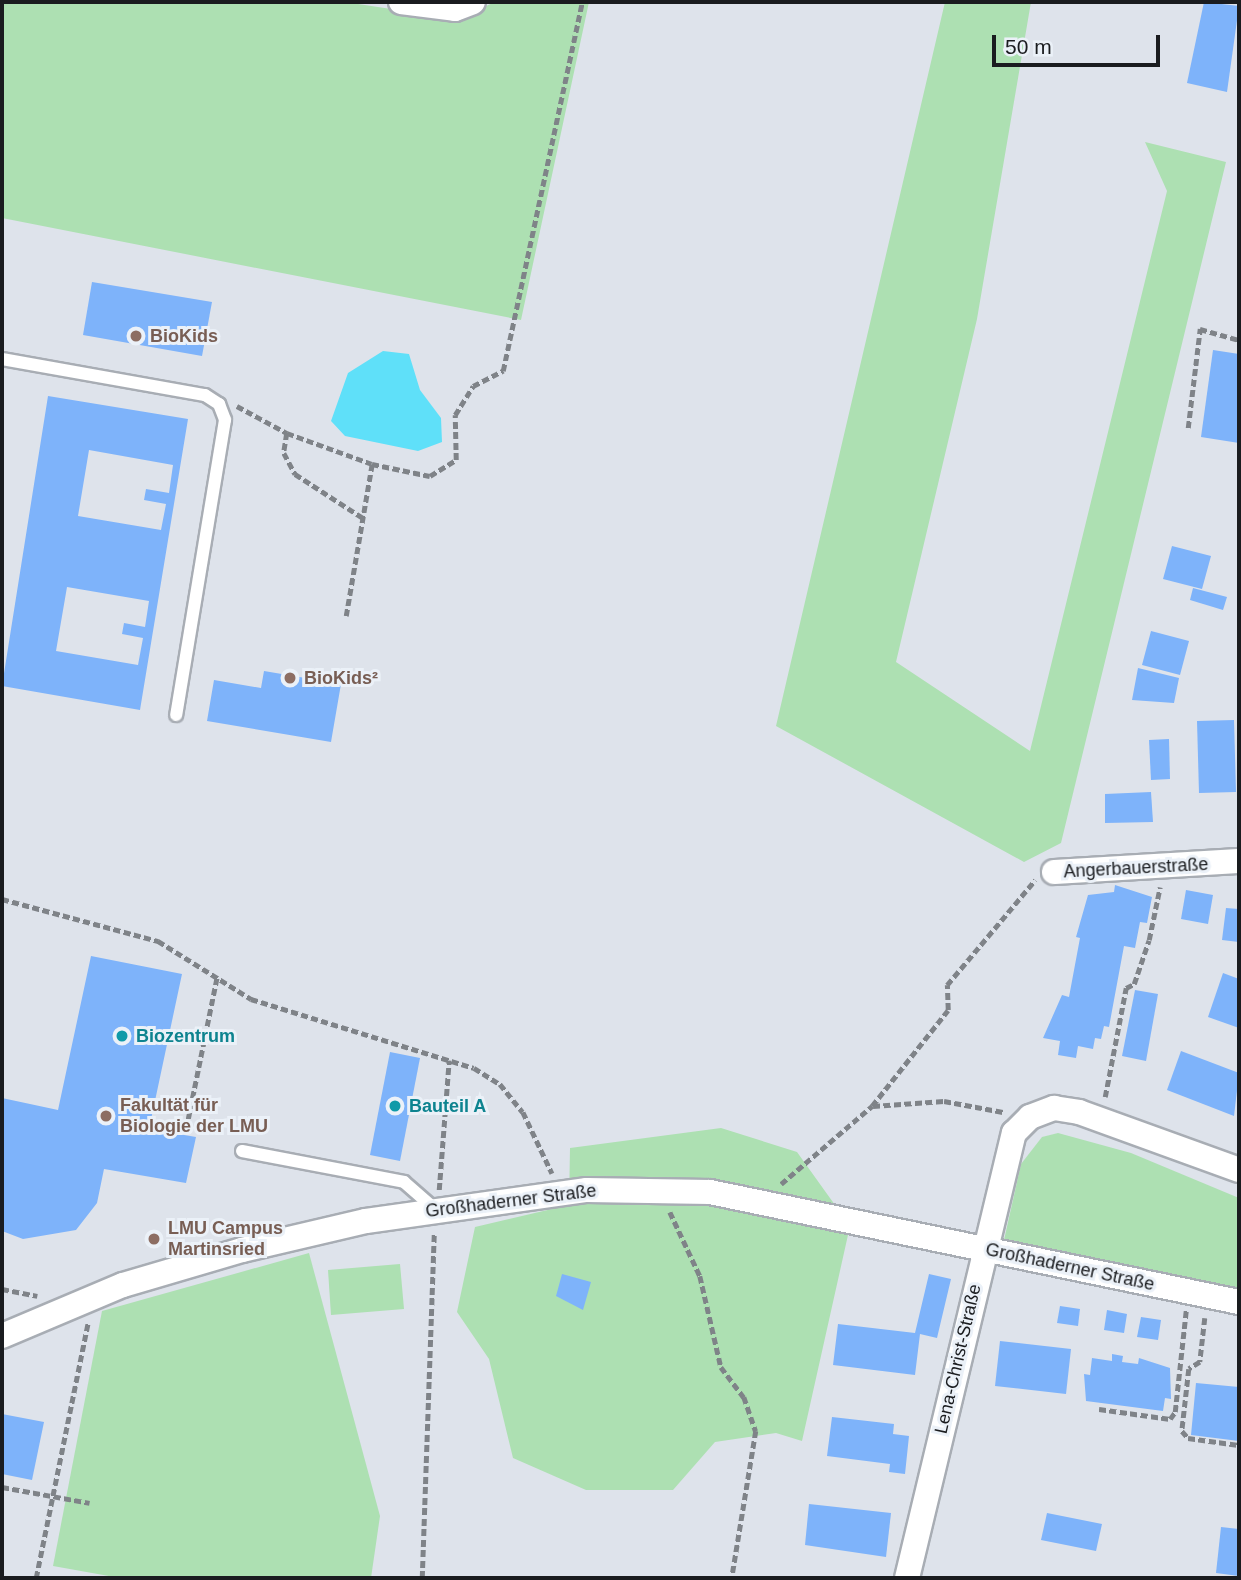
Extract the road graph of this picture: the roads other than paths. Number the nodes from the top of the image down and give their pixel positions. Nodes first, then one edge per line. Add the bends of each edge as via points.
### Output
1 (401, 2) edge
2 (473, 2) edge
3 (2, 359) edge
4 (176, 715) dead end
5 (1239, 861) edge
6 (1054, 872) road end
7 (242, 1151) dead end
8 (1239, 1170) edge
9 (435, 1210) junction
10 (984, 1248) junction
11 (1239, 1302) edge
12 (2, 1336) edge
13 (907, 1578) edge

1 - 2 street via 455,9
3 - 4 lane via 205,395 219,404 225,420
5 - 6 street, Angerbauerstraße
7 - 9 lane via 404,1182
8 - 10 street, Lena-Christ-Straße via 1101,1118 1054,1108 1030,1117 1014,1133
9 - 10 street, Großhaderner Straße via 562,1192 710,1192
9 - 12 street, Großhaderner Straße via 186,1265
10 - 11 street, Großhaderner Straße
10 - 13 street, Lena-Christ-Straße

